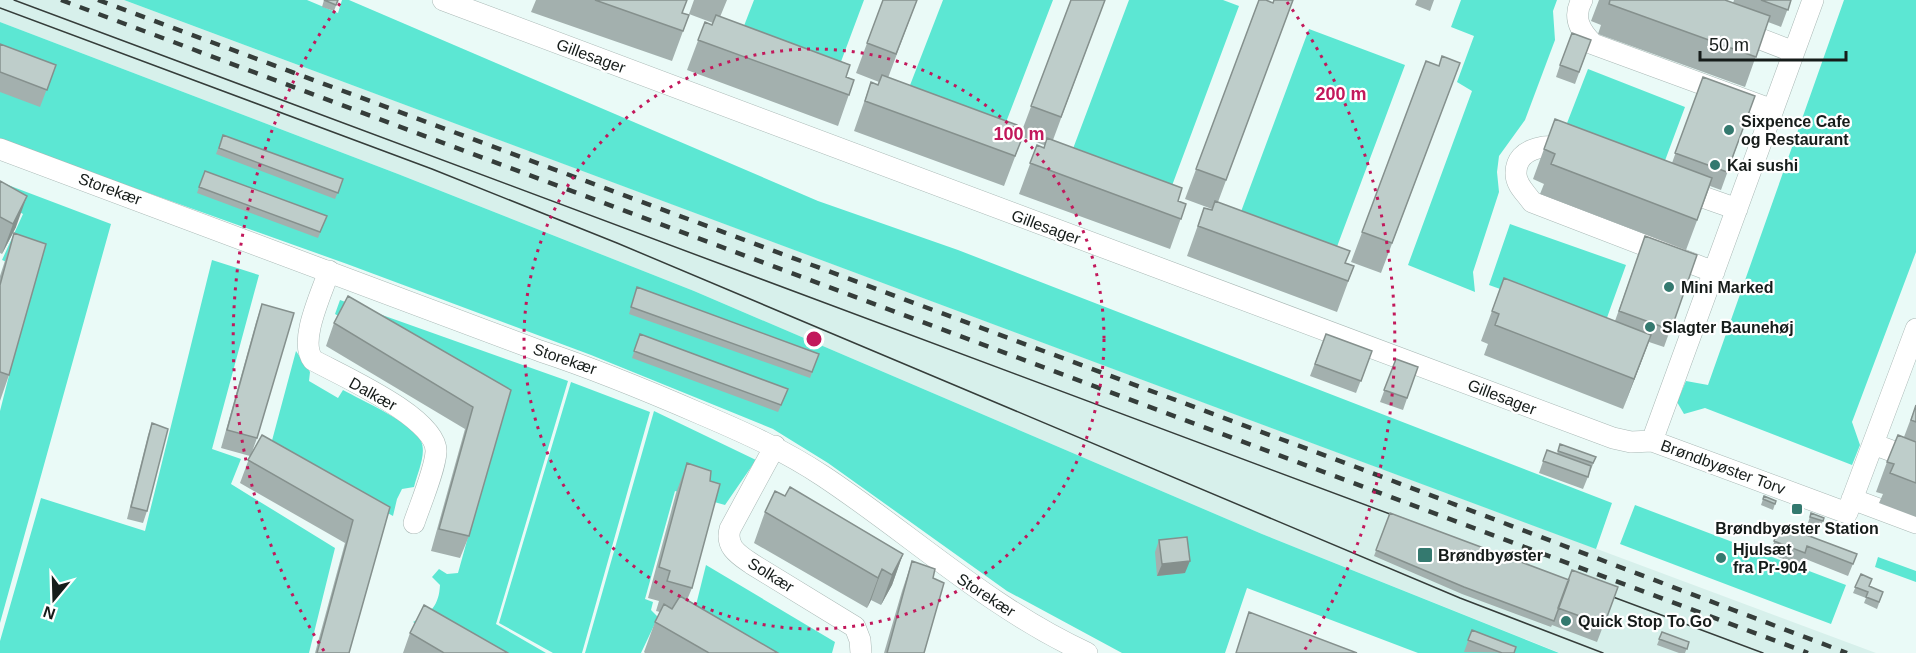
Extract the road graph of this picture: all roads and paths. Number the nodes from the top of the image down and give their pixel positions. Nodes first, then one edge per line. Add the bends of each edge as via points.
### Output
1 (443, 0) edge
2 (1582, 0) edge
3 (1813, 0) edge
4 (1719, 24) edge
5 (1794, 52) junction
6 (1773, 110) junction
7 (0, 148) edge
8 (1590, 156) edge
9 (1658, 181) edge
10 (1737, 209) junction
11 (329, 271) junction
12 (1714, 272) junction
13 (1914, 338) edge
14 (1652, 441) junction
15 (1873, 444) junction
16 (775, 446) junction
17 (1916, 460) edge
18 (1852, 499) junction
19 (414, 523) dead end
20 (1916, 523) edge
21 (861, 653) edge
22 (1088, 653) edge

1 - 14 street, Gillesager via 1603,435 1631,442
2 - 6 street via 1577,18 1582,32 1593,44
3 - 5 street, Brøndbyøster Torv
4 - 5 street
5 - 6 street, Brøndbyøster Torv
6 - 10 street, Brøndbyøster Torv
7 - 11 street, Storekær
8 - 12 street via 1556,144 1537,147 1517,165 1519,186 1532,202
9 - 10 street
10 - 12 street, Brøndbyøster Torv
11 - 16 street, Storekær via 615,376
11 - 19 street, Dalkær via 307,349 313,360 410,414 430,434 436,452
12 - 14 street, Brøndbyøster Torv
13 - 15 street
14 - 18 street, Brøndbyøster Torv via 1847,513
15 - 17 street
15 - 18 street
16 - 21 street, Solkær via 730,529 731,546 752,564 855,627
16 - 22 street, Storekær via 824,476 964,581 1031,624
18 - 20 street

